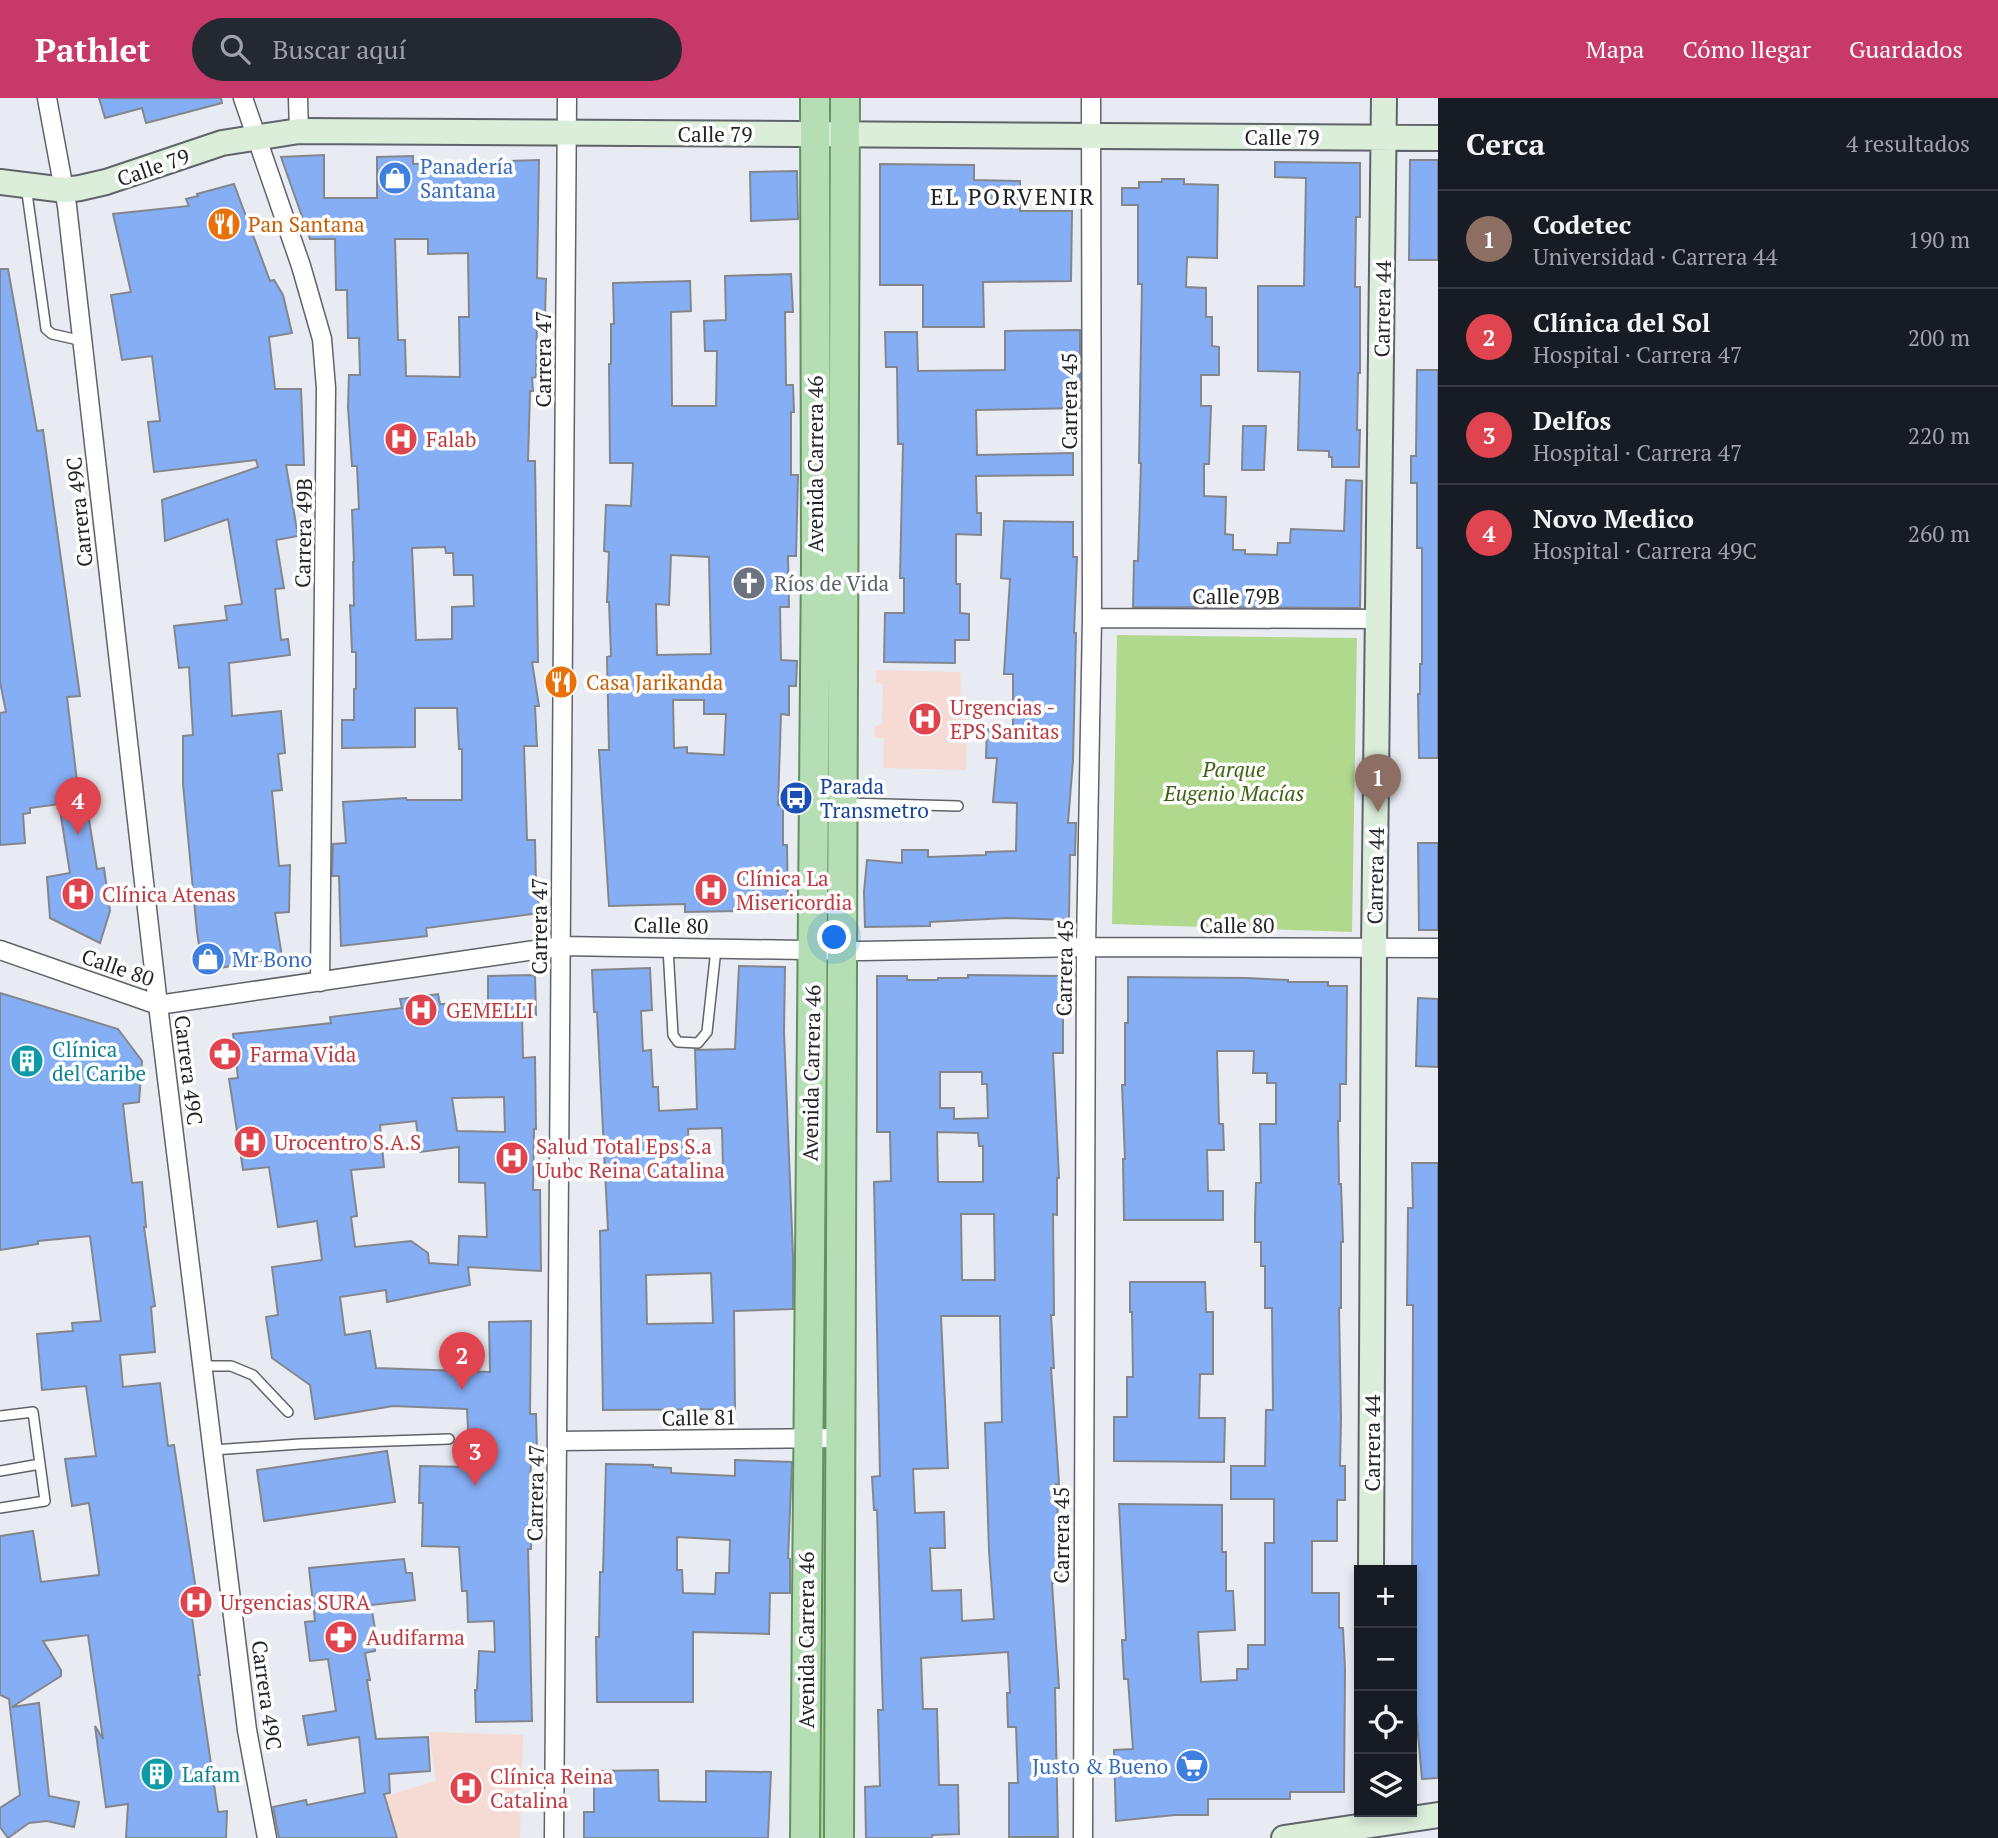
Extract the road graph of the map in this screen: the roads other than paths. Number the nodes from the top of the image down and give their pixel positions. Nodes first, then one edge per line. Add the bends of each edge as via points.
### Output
1 (47, 98) edge
2 (243, 98) edge
3 (298, 98) edge
4 (567, 98) edge
5 (815, 98) edge
6 (845, 98) edge
7 (1091, 98) edge
8 (1384, 98) edge
9 (299, 131) junction
10 (567, 133) junction
11 (815, 135) junction
12 (844, 135) junction
13 (256, 136) junction
14 (1090, 136) junction
15 (1384, 137) junction
16 (1438, 138) edge
17 (0, 182) edge
18 (26, 185) junction
19 (65, 190) junction
20 (83, 341) junction
21 (1092, 618) junction
22 (1379, 619) junction
23 (842, 803) junction
24 (958, 806) dead end
25 (562, 946) junction
26 (1086, 947) junction
27 (668, 948) junction
28 (1374, 948) junction
29 (1438, 948) edge
30 (716, 949) junction
31 (0, 950) edge
32 (812, 951) junction
33 (842, 951) junction
34 (320, 982) junction
35 (158, 1005) junction
36 (202, 1366) junction
37 (288, 1412) dead end
38 (0, 1416) edge
39 (808, 1438) junction
40 (840, 1438) junction
41 (449, 1439) dead end
42 (558, 1441) junction
43 (213, 1450) junction
44 (40, 1464) junction
45 (0, 1471) edge
46 (0, 1508) edge
47 (1371, 1565) edge
48 (1438, 1815) edge
49 (1370, 1825) edge
50 (267, 1838) edge
51 (554, 1838) edge
52 (805, 1838) edge
53 (839, 1838) edge
54 (1083, 1838) edge
55 (1284, 1838) edge

1 - 19 street, Carrera 49C
2 - 13 street, Carrera 49B
3 - 9 street
4 - 10 street, Carrera 47
5 - 11 main road, Avenida Carrera 46
6 - 12 main road, Avenida Carrera 46
7 - 14 street, Carrera 45
8 - 15 main road, Carrera 44
9 - 10 main road, Calle 79
9 - 13 main road, Calle 79
10 - 11 main road, Calle 79
10 - 25 street, Carrera 47
11 - 12 main road, Calle 79
11 - 32 main road, Avenida Carrera 46
12 - 14 main road, Calle 79
12 - 23 main road, Avenida Carrera 46
13 - 19 main road, Calle 79
13 - 34 street, Carrera 49B via 322,339 326,388
14 - 15 main road, Calle 79
14 - 21 street, Carrera 45
15 - 16 main road, Calle 79
15 - 22 main road, Carrera 44
17 - 18 main road, Calle 79
18 - 19 main road, Calle 79
18 - 20 lane via 46,329
19 - 20 street, Carrera 49C
20 - 35 street, Carrera 49C
21 - 22 street, Calle 79B
21 - 26 street, Carrera 45
22 - 28 main road, Carrera 44
23 - 24 lane
23 - 33 main road, Avenida Carrera 46
25 - 27 street, Calle 80
25 - 34 street, Calle 80
25 - 42 street, Carrera 47
26 - 28 street, Calle 80
26 - 33 street, Calle 80
26 - 54 street, Carrera 45
27 - 30 street, Calle 80
27 - 30 lane via 673,1035 678,1042 698,1043 707,1032
28 - 29 street, Calle 80
28 - 47 main road, Carrera 44
30 - 32 street, Calle 80
31 - 35 street, Calle 80
32 - 33 street, Calle 80
32 - 39 main road, Avenida Carrera 46
33 - 40 main road, Avenida Carrera 46
34 - 35 street, Calle 80
35 - 36 street, Carrera 49C
36 - 37 lane via 231,1366 253,1376
36 - 43 street, Carrera 49C
38 - 44 lane via 33,1412
39 - 40 street, Calle 81
39 - 42 street, Calle 81
39 - 52 main road, Avenida Carrera 46
40 - 53 main road, Avenida Carrera 46
41 - 43 lane
42 - 51 street, Carrera 47
43 - 50 street, Carrera 49C via 247,1730
44 - 45 lane
44 - 46 lane via 45,1501
48 - 49 main road
49 - 55 main road

